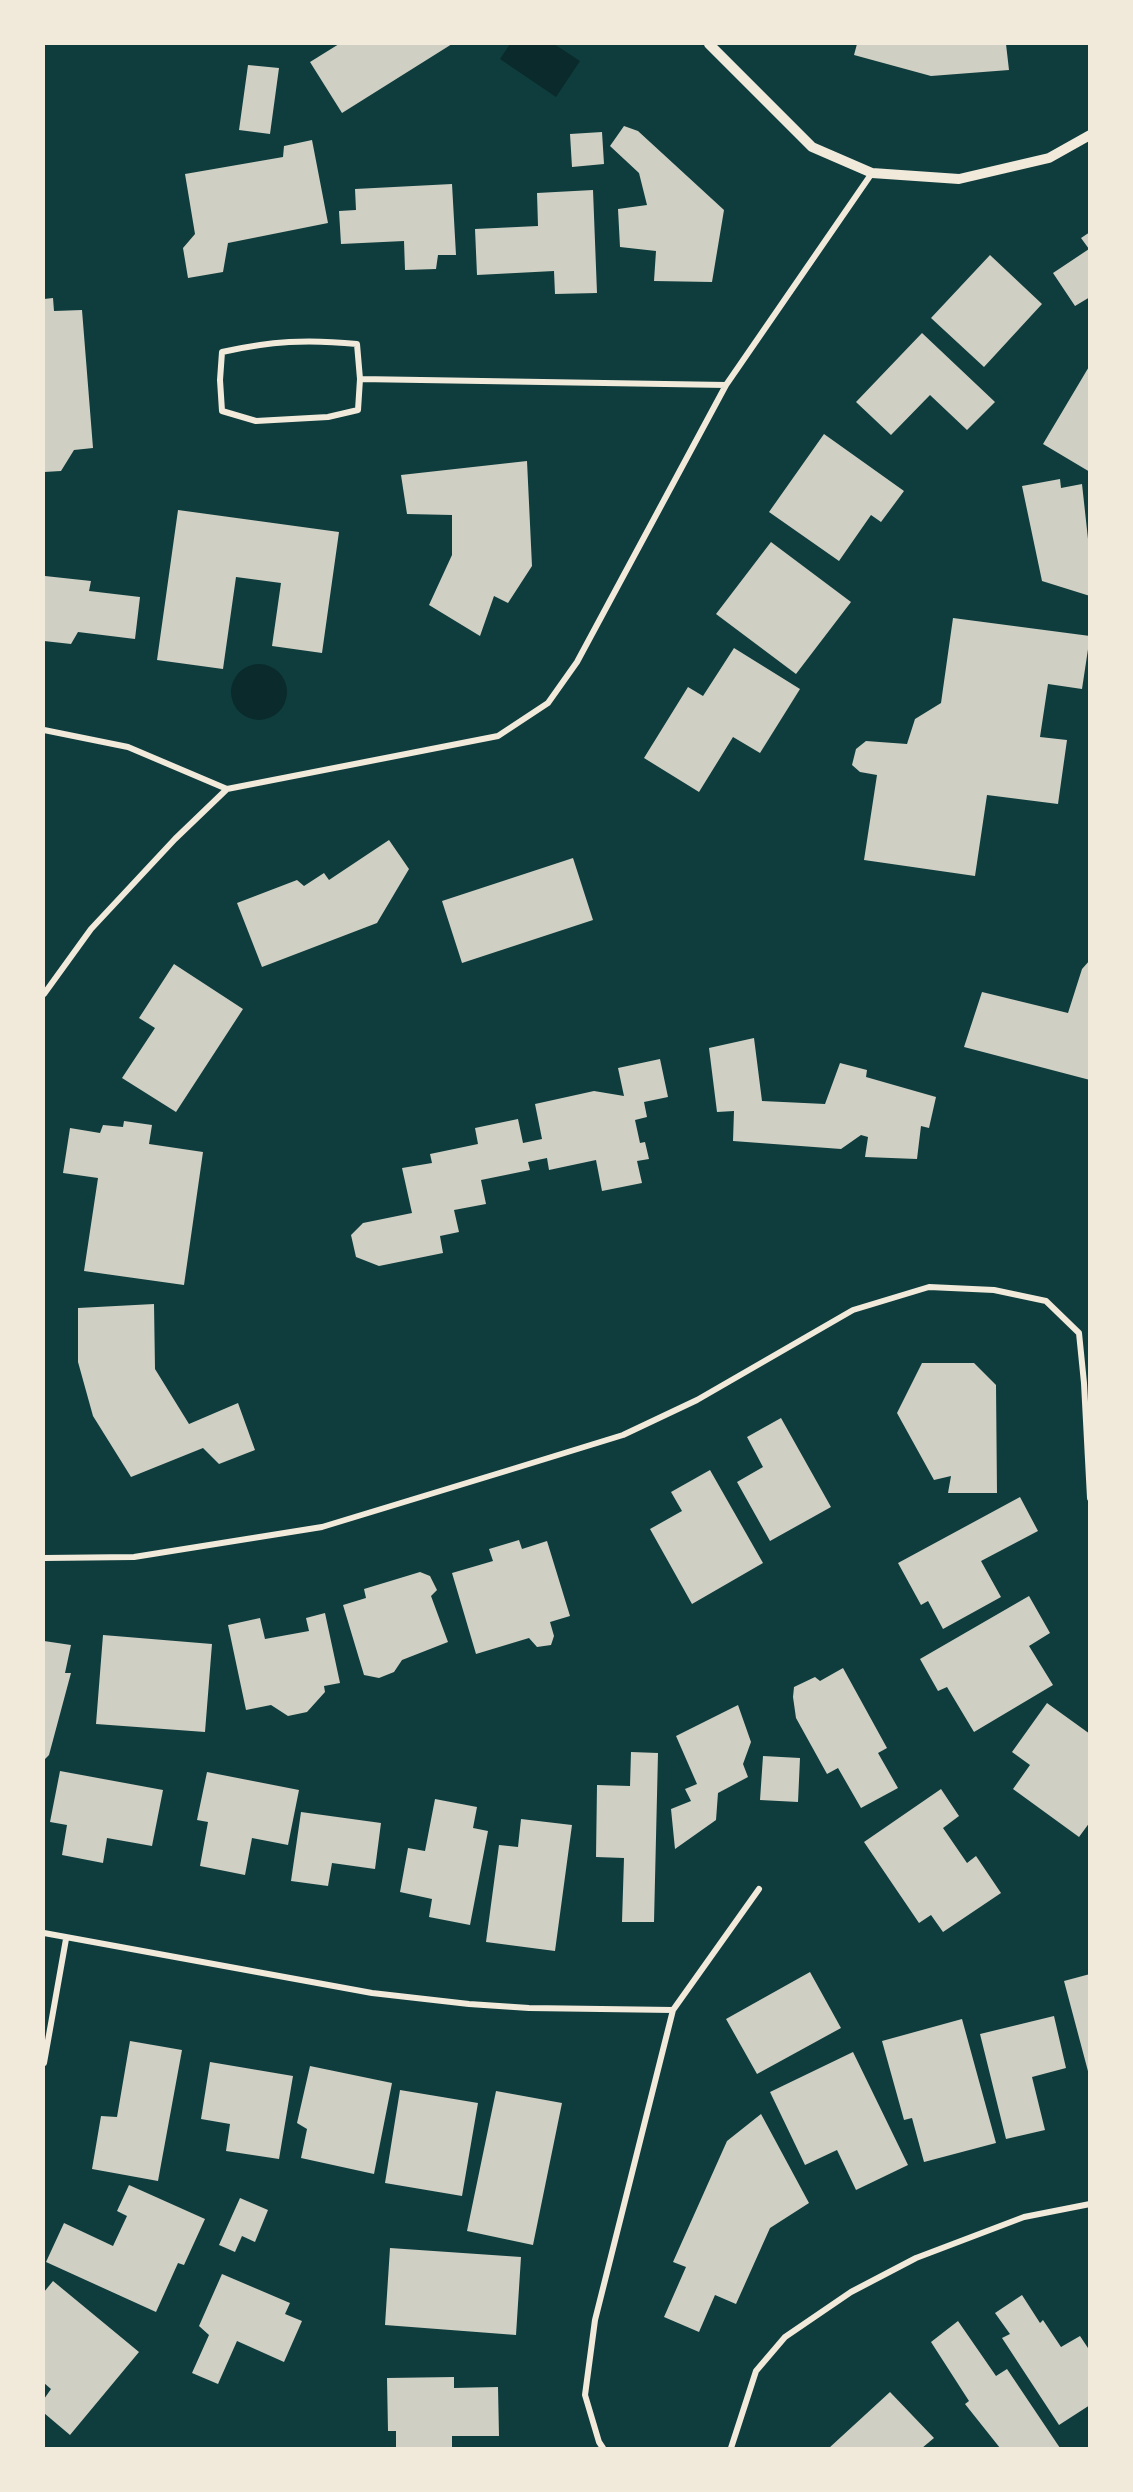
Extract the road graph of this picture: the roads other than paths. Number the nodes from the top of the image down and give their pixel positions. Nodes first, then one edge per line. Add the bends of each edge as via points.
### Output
1 (710, 44) edge
2 (1089, 135) edge
3 (872, 173) junction
4 (360, 379) junction
5 (726, 385) junction
6 (44, 730) edge
7 (227, 789) junction
8 (44, 994) edge
9 (1089, 1498) edge
10 (44, 1558) edge
11 (759, 1889) dead end
12 (44, 1933) edge
13 (66, 1939) junction
14 (673, 2010) junction
15 (44, 2063) edge
16 (1089, 2204) edge
17 (603, 2448) edge
18 (731, 2448) edge

1 - 3 street via 812,147
2 - 3 street via 1049,158 959,179
3 - 5 street
4 - 4 street via 358,411 328,417 256,421 222,411 222,352 261,343 315,339 357,344
4 - 5 street
5 - 7 street via 577,662 548,704 498,736
6 - 7 street via 128,747
7 - 8 street via 91,929
9 - 10 street via 1079,1333 1046,1301 994,1290 929,1287 853,1310 697,1400 623,1435 484,1478 322,1527 134,1557
11 - 14 street
12 - 13 street
13 - 14 street via 372,1993 529,2008
13 - 15 street
14 - 17 street via 595,2320 585,2395
16 - 18 street via 1023,2217 916,2258 851,2292 785,2337 756,2371

